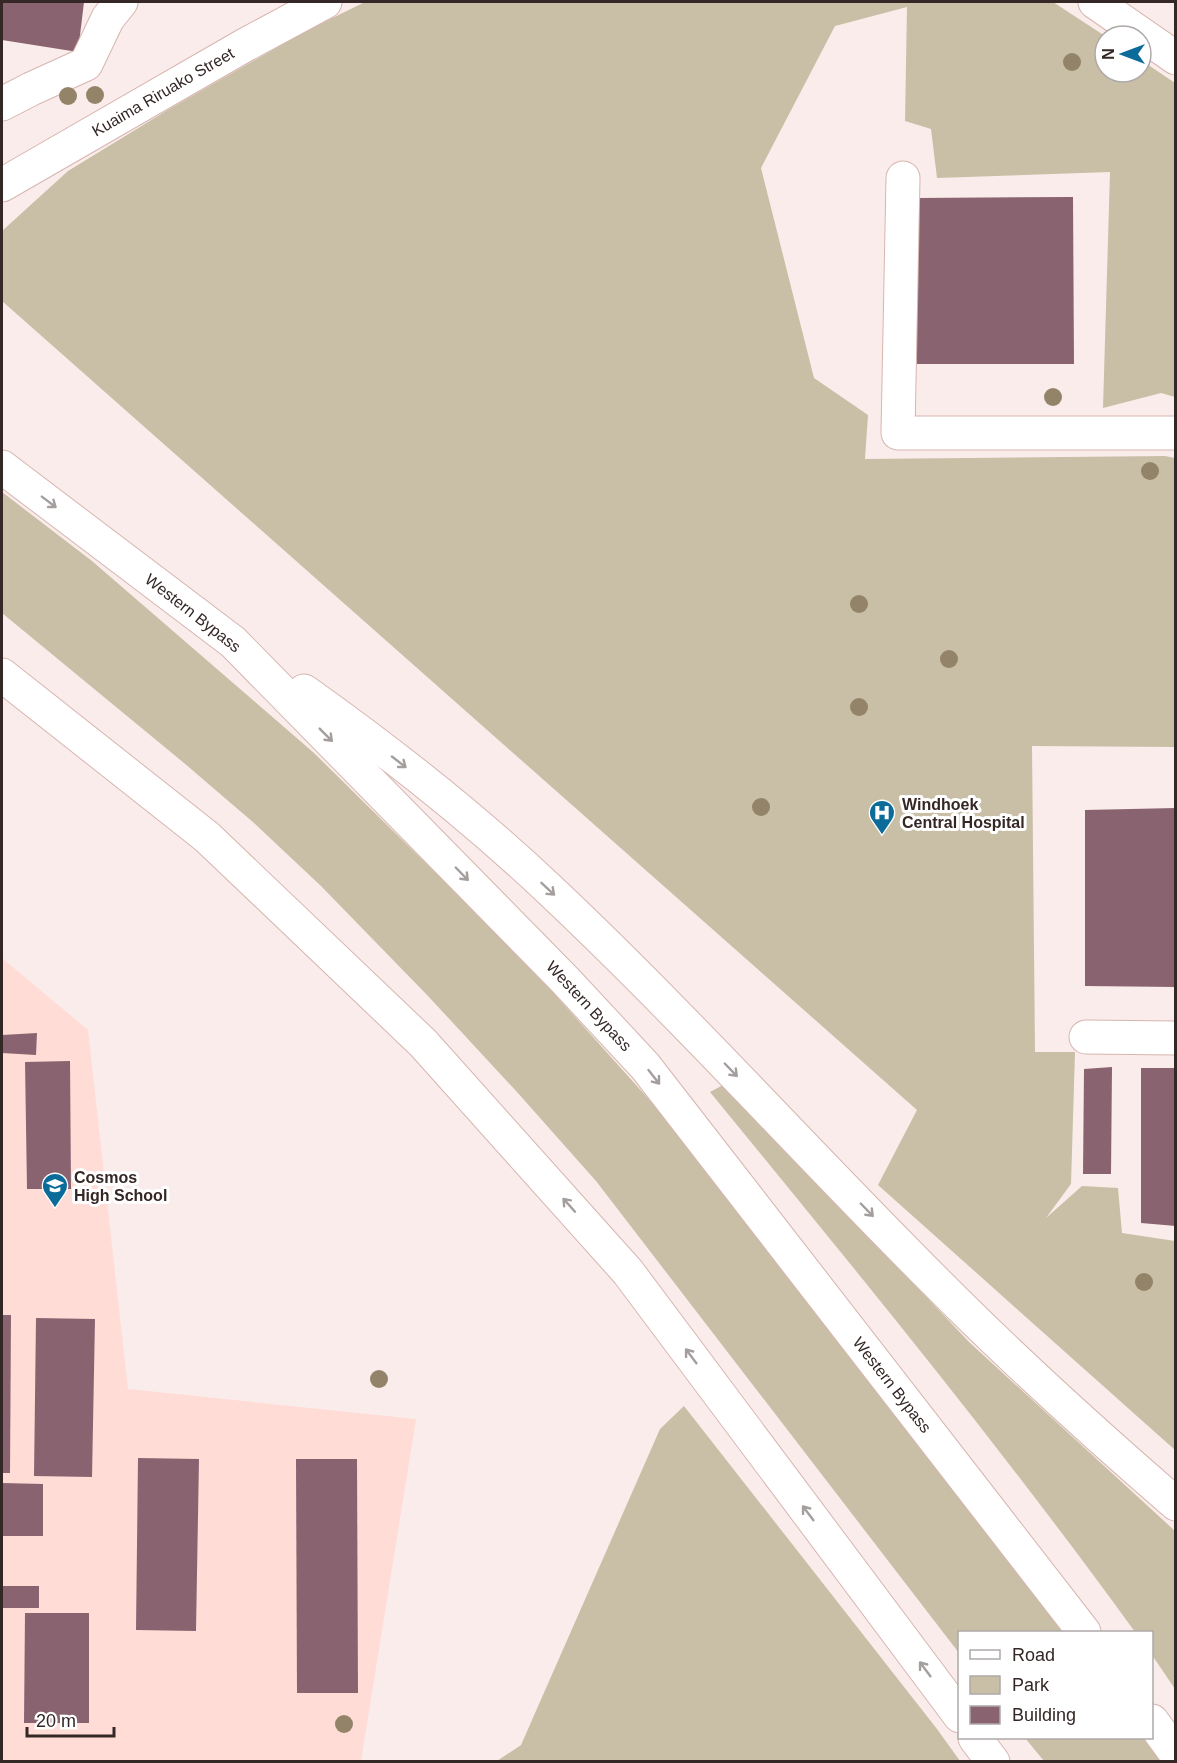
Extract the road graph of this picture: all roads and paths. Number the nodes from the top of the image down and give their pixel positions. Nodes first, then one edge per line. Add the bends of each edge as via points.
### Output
1 (121, 2) edge
2 (325, 2) edge
3 (1095, 2) edge
4 (1176, 58) edge
5 (2, 105) edge
6 (903, 178) dead end
7 (2, 185) edge
8 (1176, 433) edge
9 (2, 468) edge
10 (233, 642) junction
11 (2, 675) edge
12 (1086, 1037) dead end
13 (1176, 1038) edge
14 (1176, 1504) edge
15 (1083, 1631) edge
16 (958, 1713) edge
17 (1153, 1722) edge
18 (976, 1739) edge
19 (1176, 1754) edge
20 (993, 1761) edge

1 - 5 main road via 108,18 86,64
2 - 7 main road, Kuaima Riruako Street
3 - 4 main road
6 - 8 main road via 898,433
9 -> 10 main road, Western Bypass
10 -> 14 main road via 355,727 549,889 672,1009 960,1306
10 -> 15 main road, Western Bypass via 645,1066
16 -> 11 main road via 628,1272 423,1043 207,837
12 - 13 main road
17 - 19 main road
18 - 20 main road

